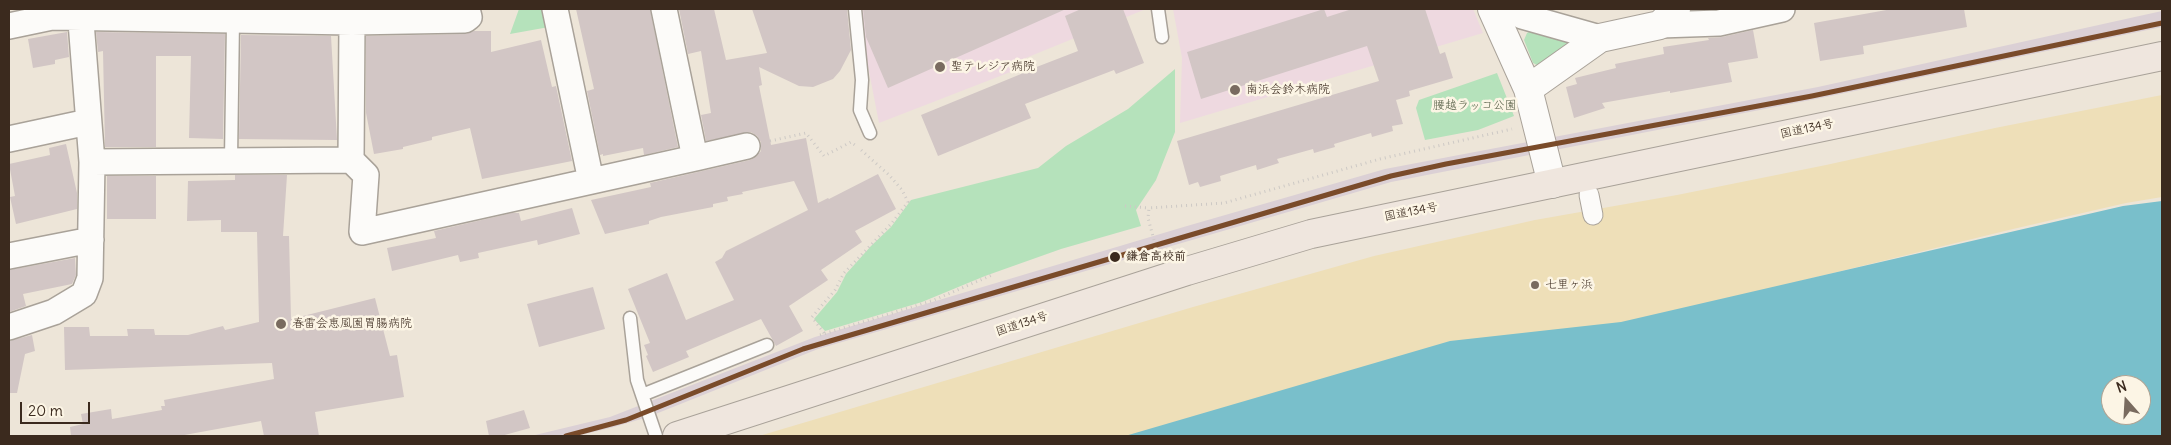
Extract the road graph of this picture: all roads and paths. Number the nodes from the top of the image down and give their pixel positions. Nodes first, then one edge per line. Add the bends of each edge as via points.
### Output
1 (467, 9) edge
2 (555, 9) edge
3 (664, 9) edge
4 (855, 9) edge
5 (1158, 9) edge
6 (1492, 9) edge
7 (1510, 9) edge
8 (1782, 9) edge
9 (80, 13) edge
10 (1668, 17) edge
11 (234, 21) junction
12 (352, 22) junction
13 (9, 26) edge
14 (1162, 37) dead end
15 (1600, 38) junction
16 (2162, 56) edge
17 (1528, 89) junction
18 (88, 122) junction
19 (1537, 124) junction
20 (870, 133) dead end
21 (9, 139) edge
22 (747, 146) joint
23 (695, 158) junction
24 (231, 159) junction
25 (351, 160) junction
26 (92, 162) junction
27 (591, 181) junction
28 (1552, 184) junction
29 (1589, 195) dead end
30 (1125, 206) dead end
31 (1148, 208) junction
32 (1593, 216) dead end
33 (91, 240) junction
34 (1154, 240) dead end
35 (9, 256) edge
36 (992, 275) dead end
37 (630, 318) dead end
38 (9, 327) edge
39 (767, 345) dead end
40 (642, 396) junction
41 (656, 436) edge
42 (677, 436) edge

1 - 12 street via 469,17 465,20
2 - 27 street
3 - 23 street
4 - 20 lane via 862,80 860,110
5 - 14 lane
6 - 17 street
7 - 15 street via 1522,16
8 - 10 street via 1719,23
9 - 11 street
9 - 13 street
9 - 18 street
10 - 15 street
11 - 12 street
11 - 24 lane
12 - 25 street
15 - 17 street
16 - 28 highway, 国道134号
17 - 19 street
18 - 21 street
18 - 26 street
19 - 28 street
19 - 31 path via 1380,159 1224,203
22 - 23 street
22 - 36 path via 806,133 824,156 851,142 889,175 908,202 844,273 835,290 812,317 822,334 934,300
23 - 27 street
24 - 25 street
24 - 26 street
25 - 27 street via 366,174 362,232
26 - 33 street
28 - 42 highway, 国道134号 via 1311,234 868,372
29 - 32 street
30 - 31 path
31 - 34 path
33 - 35 street
33 - 38 street via 90,278 84,294 54,312
37 - 40 lane via 637,380
39 - 40 lane
40 - 41 lane

